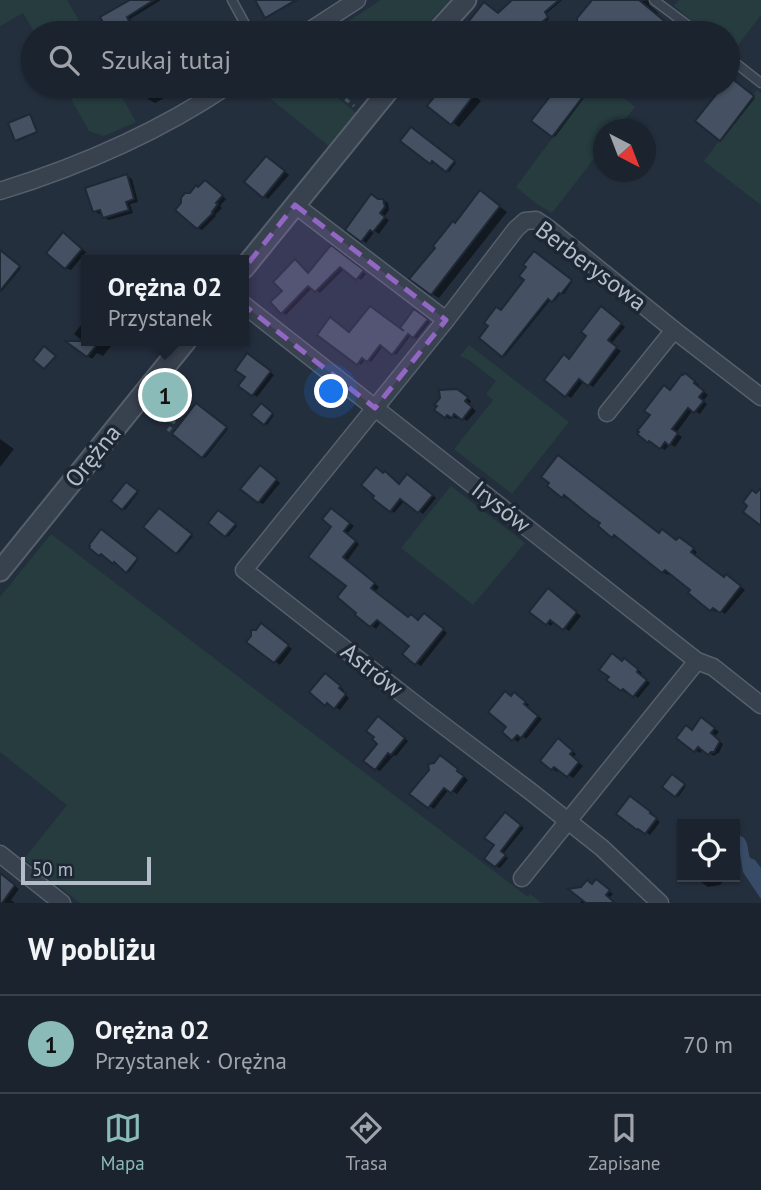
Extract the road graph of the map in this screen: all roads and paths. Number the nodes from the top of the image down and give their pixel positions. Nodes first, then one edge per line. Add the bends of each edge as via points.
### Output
1 (232, 0) edge
2 (357, 0) edge
3 (466, 0) edge
4 (654, 0) edge
5 (243, 21) edge
6 (325, 21) edge
7 (446, 21) edge
8 (682, 21) edge
9 (740, 66) edge
10 (761, 83) edge
11 (210, 98) edge
12 (344, 98) edge
13 (382, 98) edge
14 (367, 117) junction
15 (0, 191) edge
16 (295, 205) junction
17 (249, 262) edge
18 (249, 309) edge
19 (446, 320) junction
20 (674, 330) junction
21 (182, 346) edge
22 (761, 397) edge
23 (154, 406) dead end
24 (375, 408) junction
25 (607, 413) dead end
26 (168, 431) dead end
27 (0, 571) edge
28 (697, 661) junction
29 (761, 705) edge
30 (567, 821) junction
31 (0, 854) edge
32 (522, 878) dead end
33 (62, 903) edge
34 (660, 903) edge

1 - 5 lane
2 - 6 street
3 - 7 street
4 - 8 lane
9 - 10 lane
11 - 15 street via 135,139
12 - 14 path
13 - 14 street
14 - 16 street
16 - 17 street
16 - 19 street
18 - 24 street, Irysów
19 - 20 street, Berberysowa via 516,229 536,219
19 - 24 street
20 - 22 street, Berberysowa
20 - 25 street
21 - 27 street, Orężna
23 - 26 path via 176,424
24 - 28 street, Irysów
24 - 30 street, Astrów via 244,570
28 - 29 street, Irysów via 713,667
28 - 30 street
30 - 32 street
30 - 34 street, Astrów
31 - 33 street

